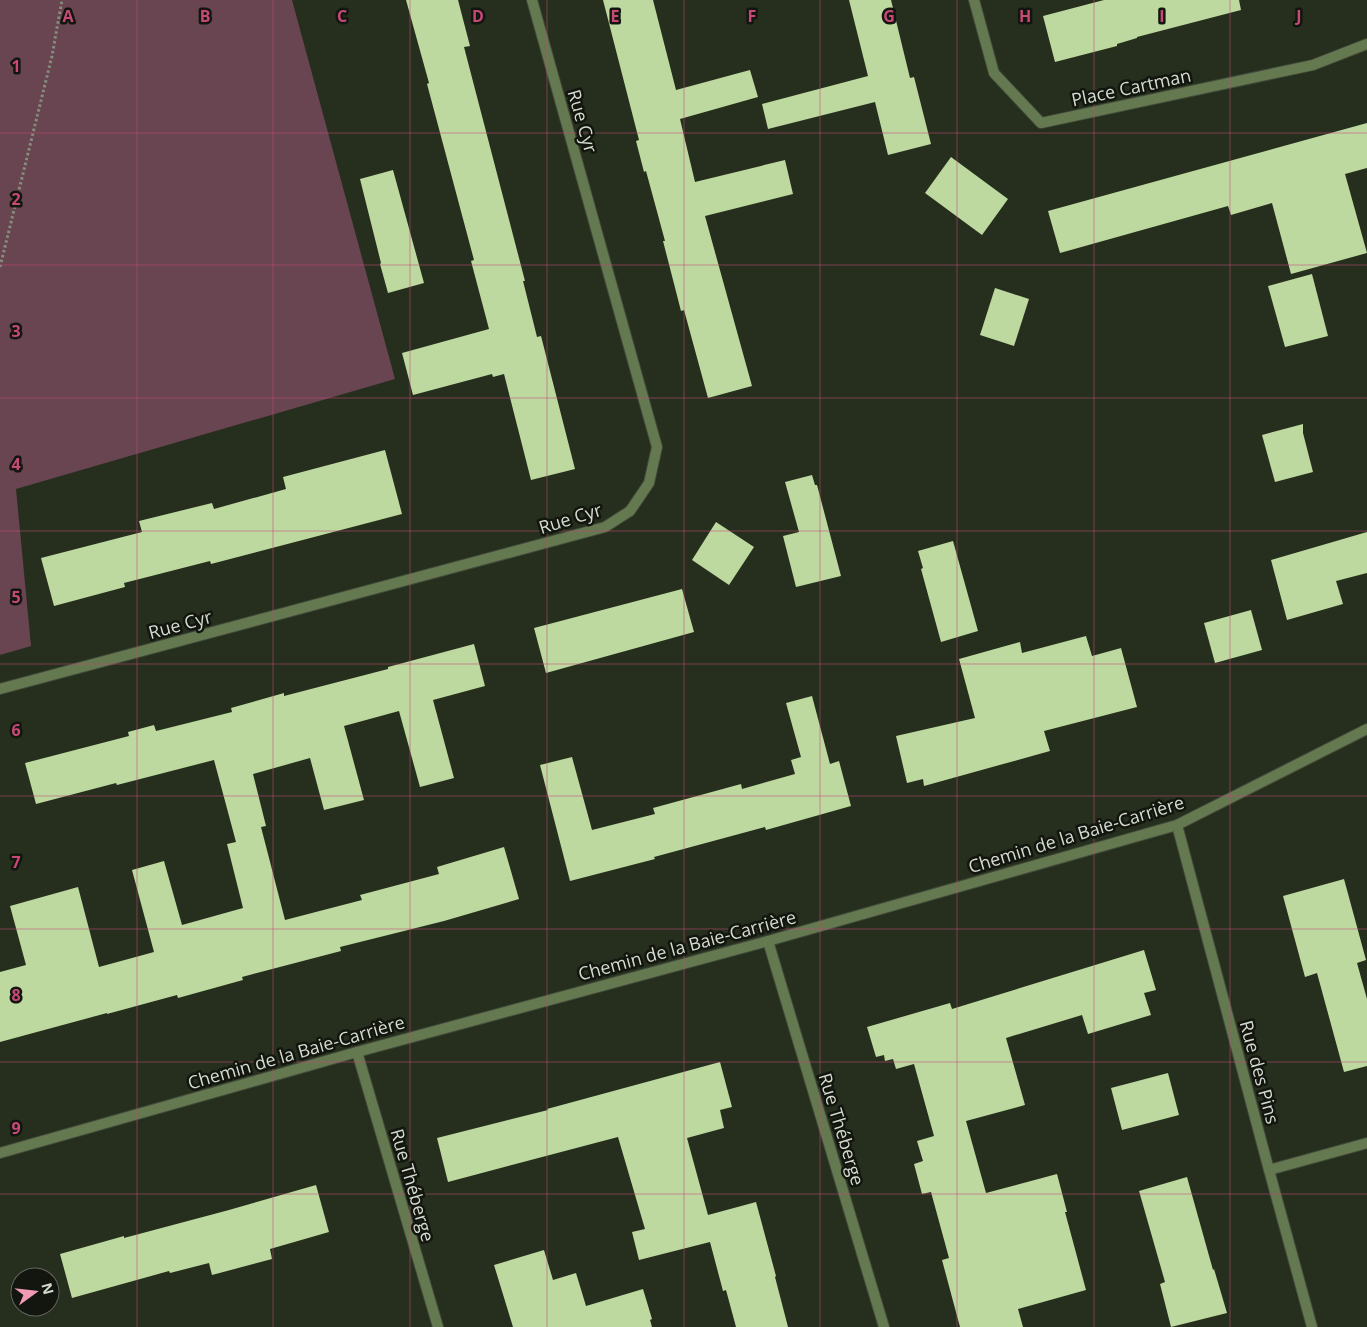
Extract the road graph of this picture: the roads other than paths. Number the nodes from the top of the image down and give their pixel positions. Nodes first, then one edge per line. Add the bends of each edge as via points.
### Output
1 (532, 0) edge
2 (974, 0) edge
3 (1367, 44) edge
4 (0, 689) edge
5 (1367, 729) edge
6 (1177, 825) junction
7 (768, 940) junction
8 (356, 1052) junction
9 (1367, 1143) edge
10 (0, 1153) edge
11 (1269, 1170) junction
12 (438, 1327) edge
13 (884, 1327) edge
14 (1312, 1327) edge

1 - 4 street, Rue Cyr via 657,447 649,483 630,511 605,527
2 - 3 street, Place Cartman via 994,73 1041,123 1313,65
5 - 6 street, Chemin de la Baie-Carrière
6 - 7 street, Chemin de la Baie-Carrière
6 - 11 street, Rue des Pins
7 - 8 street, Chemin de la Baie-Carrière
7 - 13 street, Rue Théberge
8 - 10 street, Chemin de la Baie-Carrière
8 - 12 street, Rue Théberge
9 - 11 street
11 - 14 street, Rue des Pins

